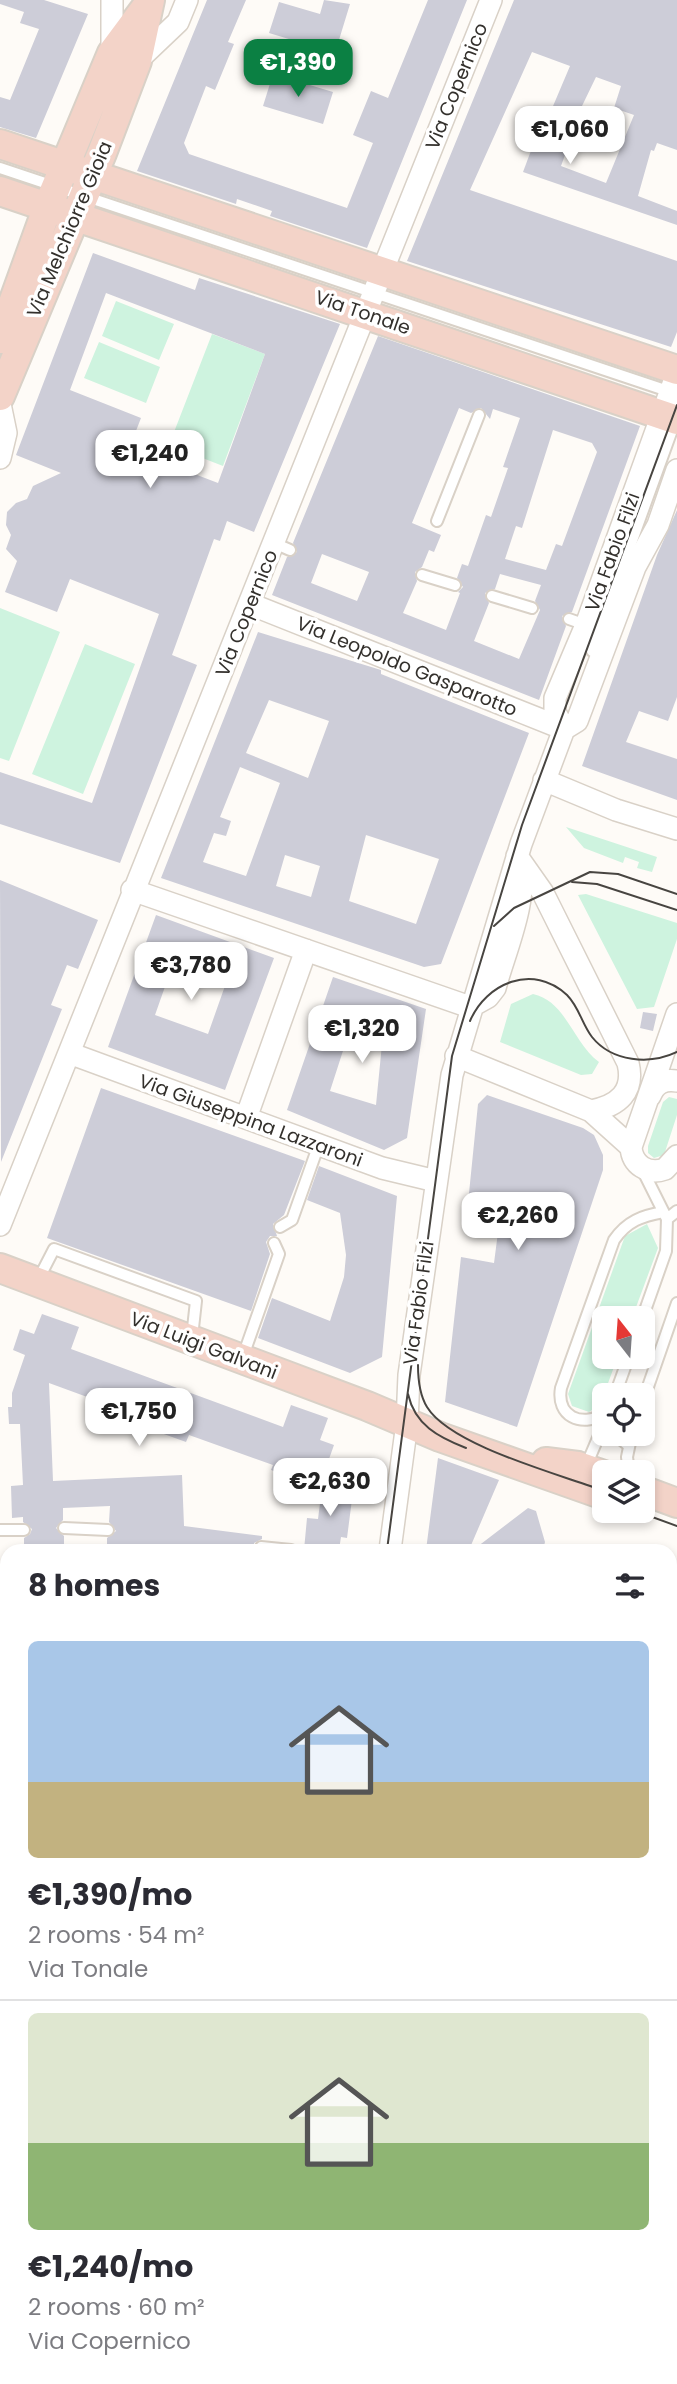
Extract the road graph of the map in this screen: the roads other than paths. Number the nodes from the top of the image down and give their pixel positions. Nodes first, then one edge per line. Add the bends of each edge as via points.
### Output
1 (112, 0) edge
2 (187, 0) edge
3 (491, 0) edge
4 (149, 3) edge
5 (124, 57) junction
6 (0, 144) edge
7 (0, 167) edge
8 (56, 186) junction
9 (0, 191) edge
10 (84, 195) junction
11 (374, 292) junction
12 (6, 318) edge
13 (0, 339) edge
14 (0, 396) edge
15 (674, 400) edge
16 (0, 404) edge
17 (479, 415) dead end
18 (0, 458) edge
19 (677, 470) edge
20 (437, 521) dead end
21 (422, 575) dead end
22 (455, 585) dead end
23 (492, 596) dead end
24 (250, 604) junction
25 (532, 608) dead end
26 (564, 729) junction
27 (544, 780) junction
28 (677, 830) edge
29 (518, 859) junction
30 (132, 890) junction
31 (306, 950) junction
32 (470, 1007) junction
33 (677, 1014) edge
34 (69, 1053) junction
35 (456, 1056) junction
36 (677, 1081) edge
37 (591, 1111) junction
38 (246, 1118) junction
39 (640, 1121) junction
40 (319, 1144) junction
41 (631, 1147) junction
42 (677, 1156) edge
43 (641, 1167) junction
44 (436, 1181) junction
45 (677, 1211) edge
46 (665, 1216) junction
47 (0, 1226) edge
48 (280, 1227) dead end
49 (673, 1240) edge
50 (274, 1244) dead end
51 (0, 1268) edge
52 (37, 1282) junction
53 (677, 1303) edge
54 (647, 1306) edge
55 (192, 1340) junction
56 (242, 1359) junction
57 (649, 1383) edge
58 (592, 1419) edge
59 (407, 1423) junction
60 (592, 1480) edge
61 (655, 1495) edge
62 (677, 1503) edge
63 (655, 1514) edge
64 (677, 1522) edge
65 (64, 1528) dead end
66 (24, 1530) dead end
67 (108, 1530) dead end
68 (0, 1531) edge
69 (391, 1544) edge

1 - 5 street, Via Melchiorre Gioia
2 - 5 street, Via Melchiorre Gioia via 178,22
3 - 11 street, Via Copernico
4 - 5 main road, Via Melchiorre Gioia
5 - 8 main road, Via Melchiorre Gioia
5 - 10 main road, Via Melchiorre Gioia
6 - 8 main road
7 - 8 lane
8 - 9 main road
8 - 10 main road, Via Tonale
8 - 10 main road
8 - 12 main road, Via Melchiorre Gioia
10 - 11 main road, Via Tonale
10 - 11 main road, Via Tonale
10 - 14 main road, Via Melchiorre Gioia
11 - 15 main road, Via Tonale
11 - 15 main road, Via Tonale via 496,366
11 - 24 street, Via Copernico via 282,546
12 - 13 main road, Via Melchiorre Gioia
15 - 26 lane, Via Fabio Filzi
15 - 26 street, Via Fabio Filzi via 577,622 555,698 555,712
16 - 18 street via 6,433
17 - 20 lane
19 - 26 street, Via Fabio Filzi via 577,721
21 - 22 lane
23 - 25 lane
24 - 26 street, Via Leopoldo Gasparotto
24 - 30 street, Via Copernico
26 - 27 street, Via Fabio Filzi
27 - 28 street
27 - 29 street, Via Fabio Filzi
29 - 32 street, Via Fabio Filzi
29 - 32 street via 521,896 495,988
29 - 37 street via 543,893 628,1063 628,1092 609,1106
30 - 31 street
30 - 34 street, Via Copernico
31 - 32 street
31 - 38 street
32 - 35 street, Via Fabio Filzi
33 - 39 street
34 - 38 street, Via Giuseppina Lazzaroni
34 - 47 street, Via Copernico
35 - 37 street
35 - 44 street, Via Fabio Filzi
36 - 39 street via 653,1088
37 - 41 street
38 - 40 street, Via Giuseppina Lazzaroni
39 - 41 street
40 - 44 street, Via Giuseppina Lazzaroni via 395,1173
40 - 48 lane via 292,1220
41 - 43 street
42 - 43 street via 661,1171
43 - 46 lane
44 - 59 street, Via Fabio Filzi via 408,1385
45 - 46 lane
46 - 49 lane
46 - 58 lane via 641,1216 614,1240 561,1388 562,1408 571,1417
49 - 54 lane
50 - 56 lane via 279,1254
51 - 52 main road, Via Luigi Galvani
52 - 55 main road, Via Luigi Galvani
52 - 55 lane via 54,1249 196,1301
53 - 57 lane
55 - 56 main road, Via Luigi Galvani
56 - 59 main road, Via Luigi Galvani
59 - 60 main road, Via Luigi Galvani via 511,1462 562,1463
59 - 69 street, Via Fabio Filzi
61 - 62 main road
63 - 64 main road
65 - 67 lane
66 - 68 lane

